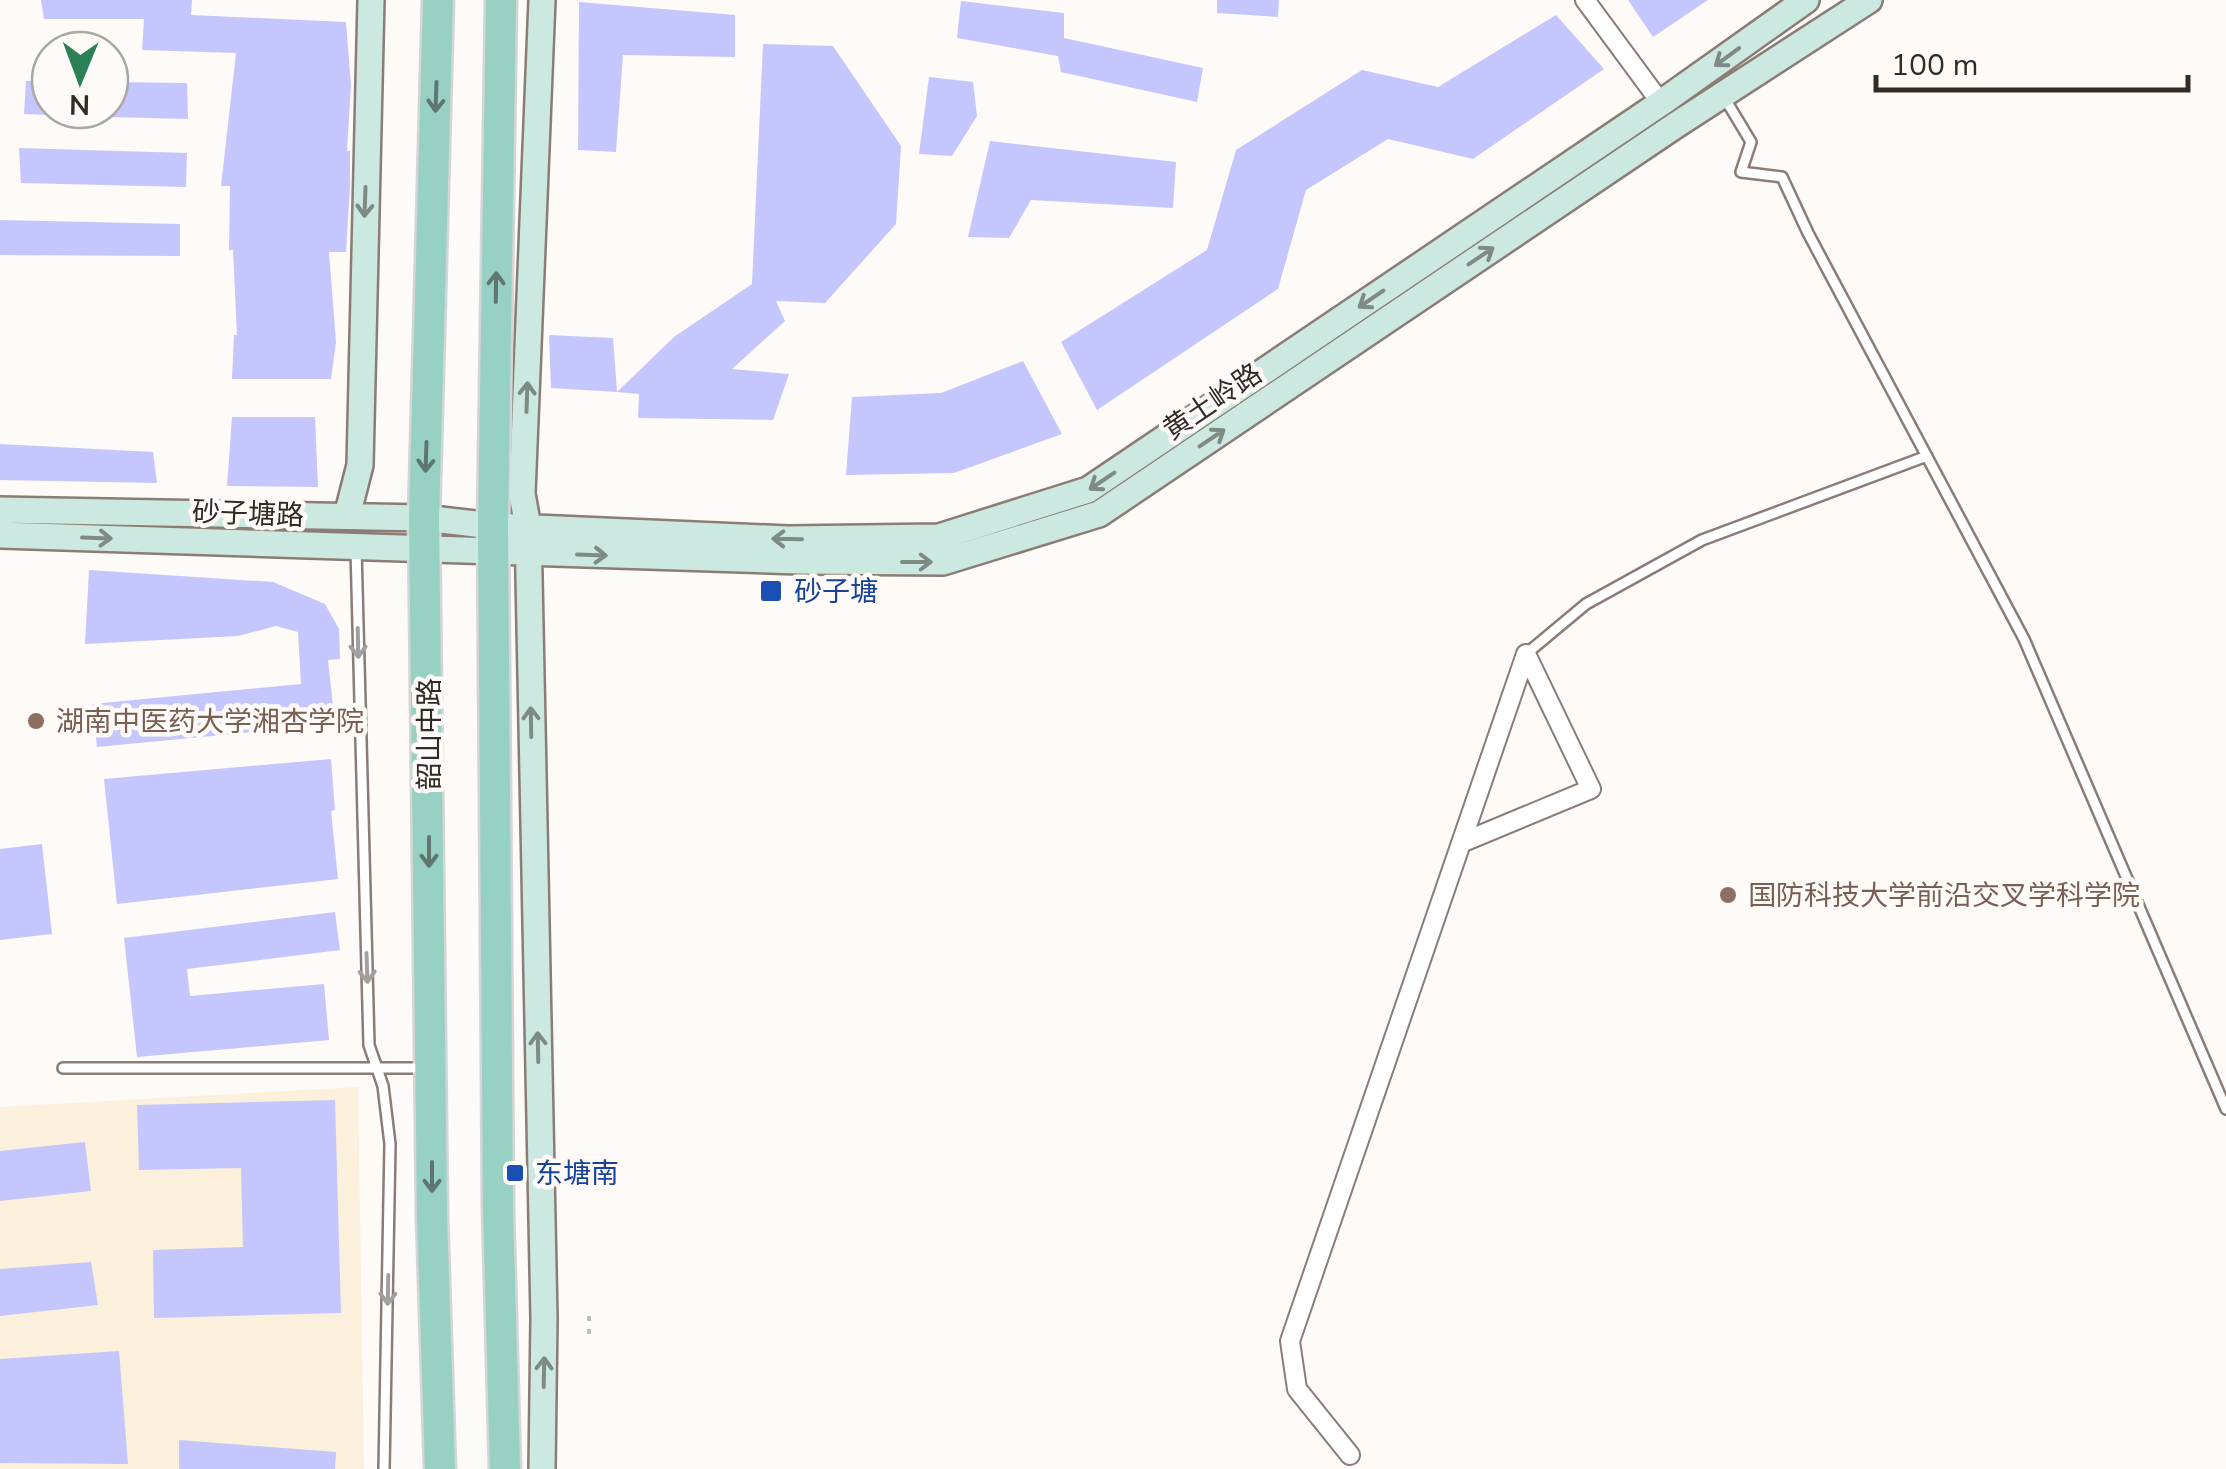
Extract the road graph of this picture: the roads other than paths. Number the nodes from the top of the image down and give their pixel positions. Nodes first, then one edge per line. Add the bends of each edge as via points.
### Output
1 (371, 0) edge
2 (438, 0) edge
3 (501, 0) edge
4 (542, 0) edge
5 (1586, 0) edge
6 (1806, 0) edge
7 (1868, 0) edge
8 (1723, 94) junction
9 (1661, 104) junction
10 (1926, 456) junction
11 (0, 510) edge
12 (347, 516) junction
13 (424, 518) junction
14 (0, 535) edge
15 (494, 538) junction
16 (528, 540) junction
17 (356, 546) junction
18 (427, 549) junction
19 (1526, 654) junction
20 (1461, 843) junction
21 (63, 1068) dead end
22 (377, 1068) junction
23 (431, 1068) junction
24 (2226, 1109) edge
25 (1350, 1455) dead end
26 (384, 1469) edge
27 (440, 1469) edge
28 (504, 1469) edge
29 (542, 1469) edge

1 -> 12 street via 360,465
2 -> 13 main road, 韶山中路
15 -> 3 main road
16 -> 4 street via 522,494
5 - 9 street
6 -> 9 street, 黄土岭路
7 - 8 street, 黄土岭路
8 - 10 lane via 1751,142 1741,172 1782,177
16 -> 8 street, 黄土岭路 via 799,562 943,562 1100,514
9 -> 16 street, 黄土岭路 via 1088,490 939,536
10 - 19 lane via 1702,540 1586,604
10 - 24 lane via 2024,639
11 - 12 street, 砂子塘路
12 - 13 street, 砂子塘路
13 - 15 street, 砂子塘路
13 - 18 main road, 韶山中路
14 -> 17 street, 砂子塘路
15 - 16 street, 黄土岭路
15 - 18 street, 砂子塘路
15 - 28 main road
29 -> 16 street
17 - 18 street, 砂子塘路
17 -> 22 lane via 369,1045
18 -> 23 main road, 韶山中路
19 - 20 street
19 - 20 street via 1591,789
20 - 25 street via 1290,1341 1297,1389
21 - 22 lane
22 - 23 lane
22 -> 26 lane via 390,1144
23 -> 27 main road, 韶山中路

